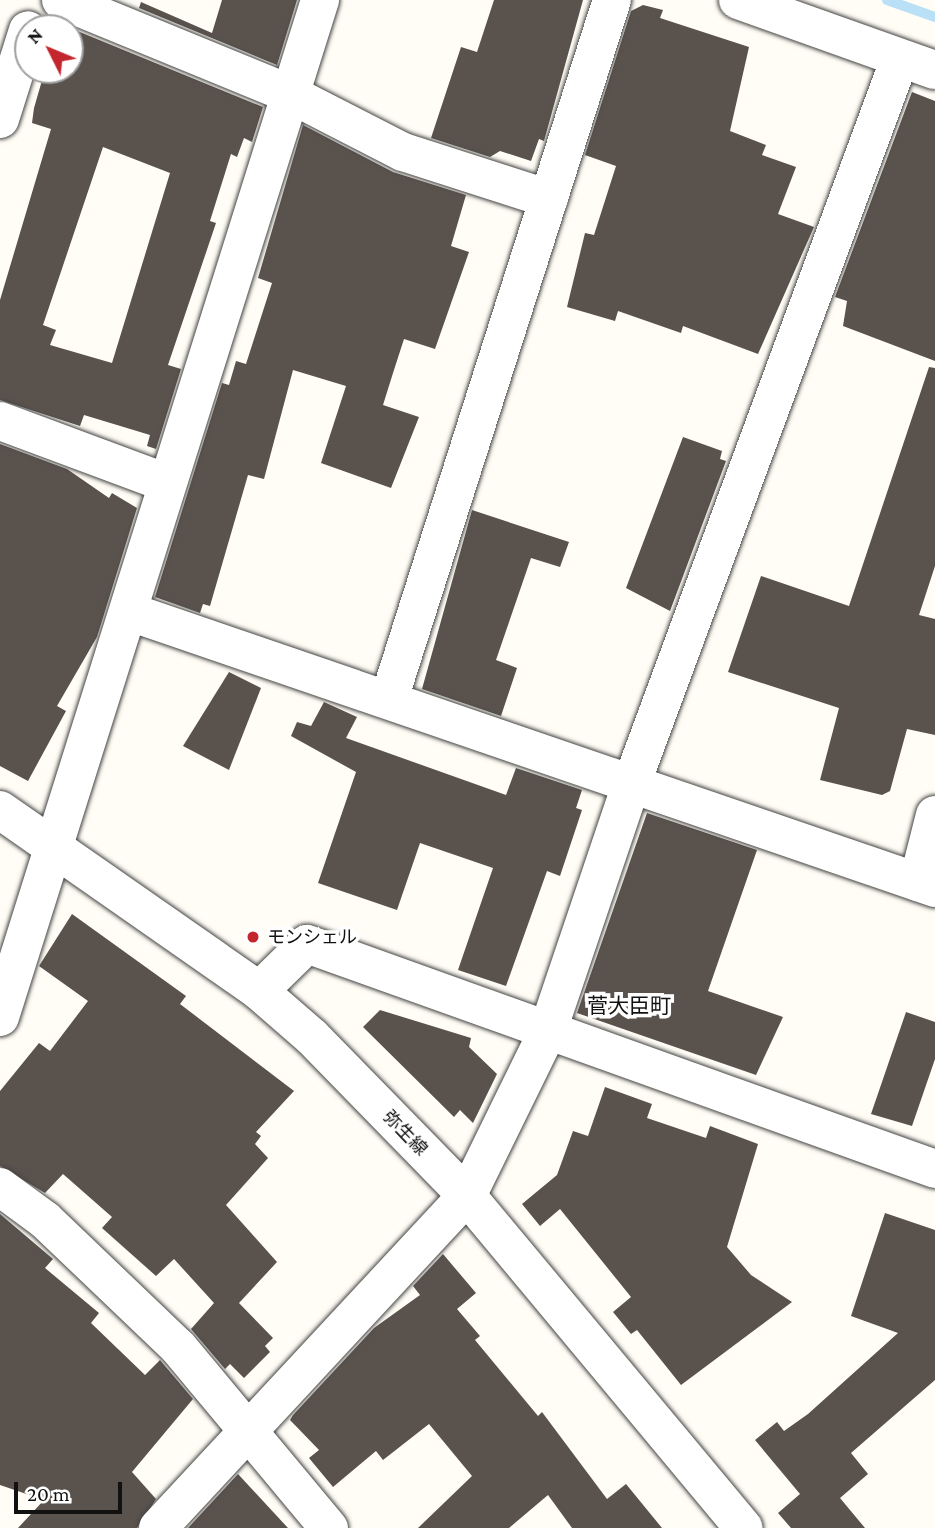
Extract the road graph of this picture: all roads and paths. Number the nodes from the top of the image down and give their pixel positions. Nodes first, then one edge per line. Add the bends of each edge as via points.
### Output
1 (61, 0) edge
2 (320, 0) edge
3 (612, 0) edge
4 (738, 0) edge
5 (918, 64) edge
6 (14, 74) edge
7 (290, 94) junction
8 (0, 119) edge
9 (549, 199) junction
10 (0, 421) edge
11 (167, 483) junction
12 (130, 612) junction
13 (389, 699) junction
14 (631, 785) junction
15 (0, 810) edge
16 (935, 815) edge
17 (55, 843) junction
18 (926, 885) edge
19 (259, 991) junction
20 (0, 1017) edge
21 (547, 1033) junction
22 (935, 1169) edge
23 (0, 1187) edge
24 (467, 1196) junction
25 (249, 1432) junction
26 (158, 1528) edge
27 (329, 1528) edge
28 (744, 1528) edge

1 - 7 street
2 - 7 street
3 - 9 street
4 - 5 street
5 - 14 street
6 - 8 street
7 - 9 street via 403,152
7 - 11 street
9 - 13 street
10 - 11 street
11 - 12 street
12 - 13 street
12 - 17 street
13 - 14 street
14 - 18 street
14 - 21 street
15 - 17 street, 弥生線
16 - 18 street
17 - 19 street, 弥生線
17 - 20 street
19 - 21 street via 307,944
19 - 24 street, 弥生線
21 - 22 street
21 - 24 street
23 - 25 street via 45,1220 178,1347
24 - 25 street
24 - 28 street, 弥生線
25 - 26 street
25 - 27 street

